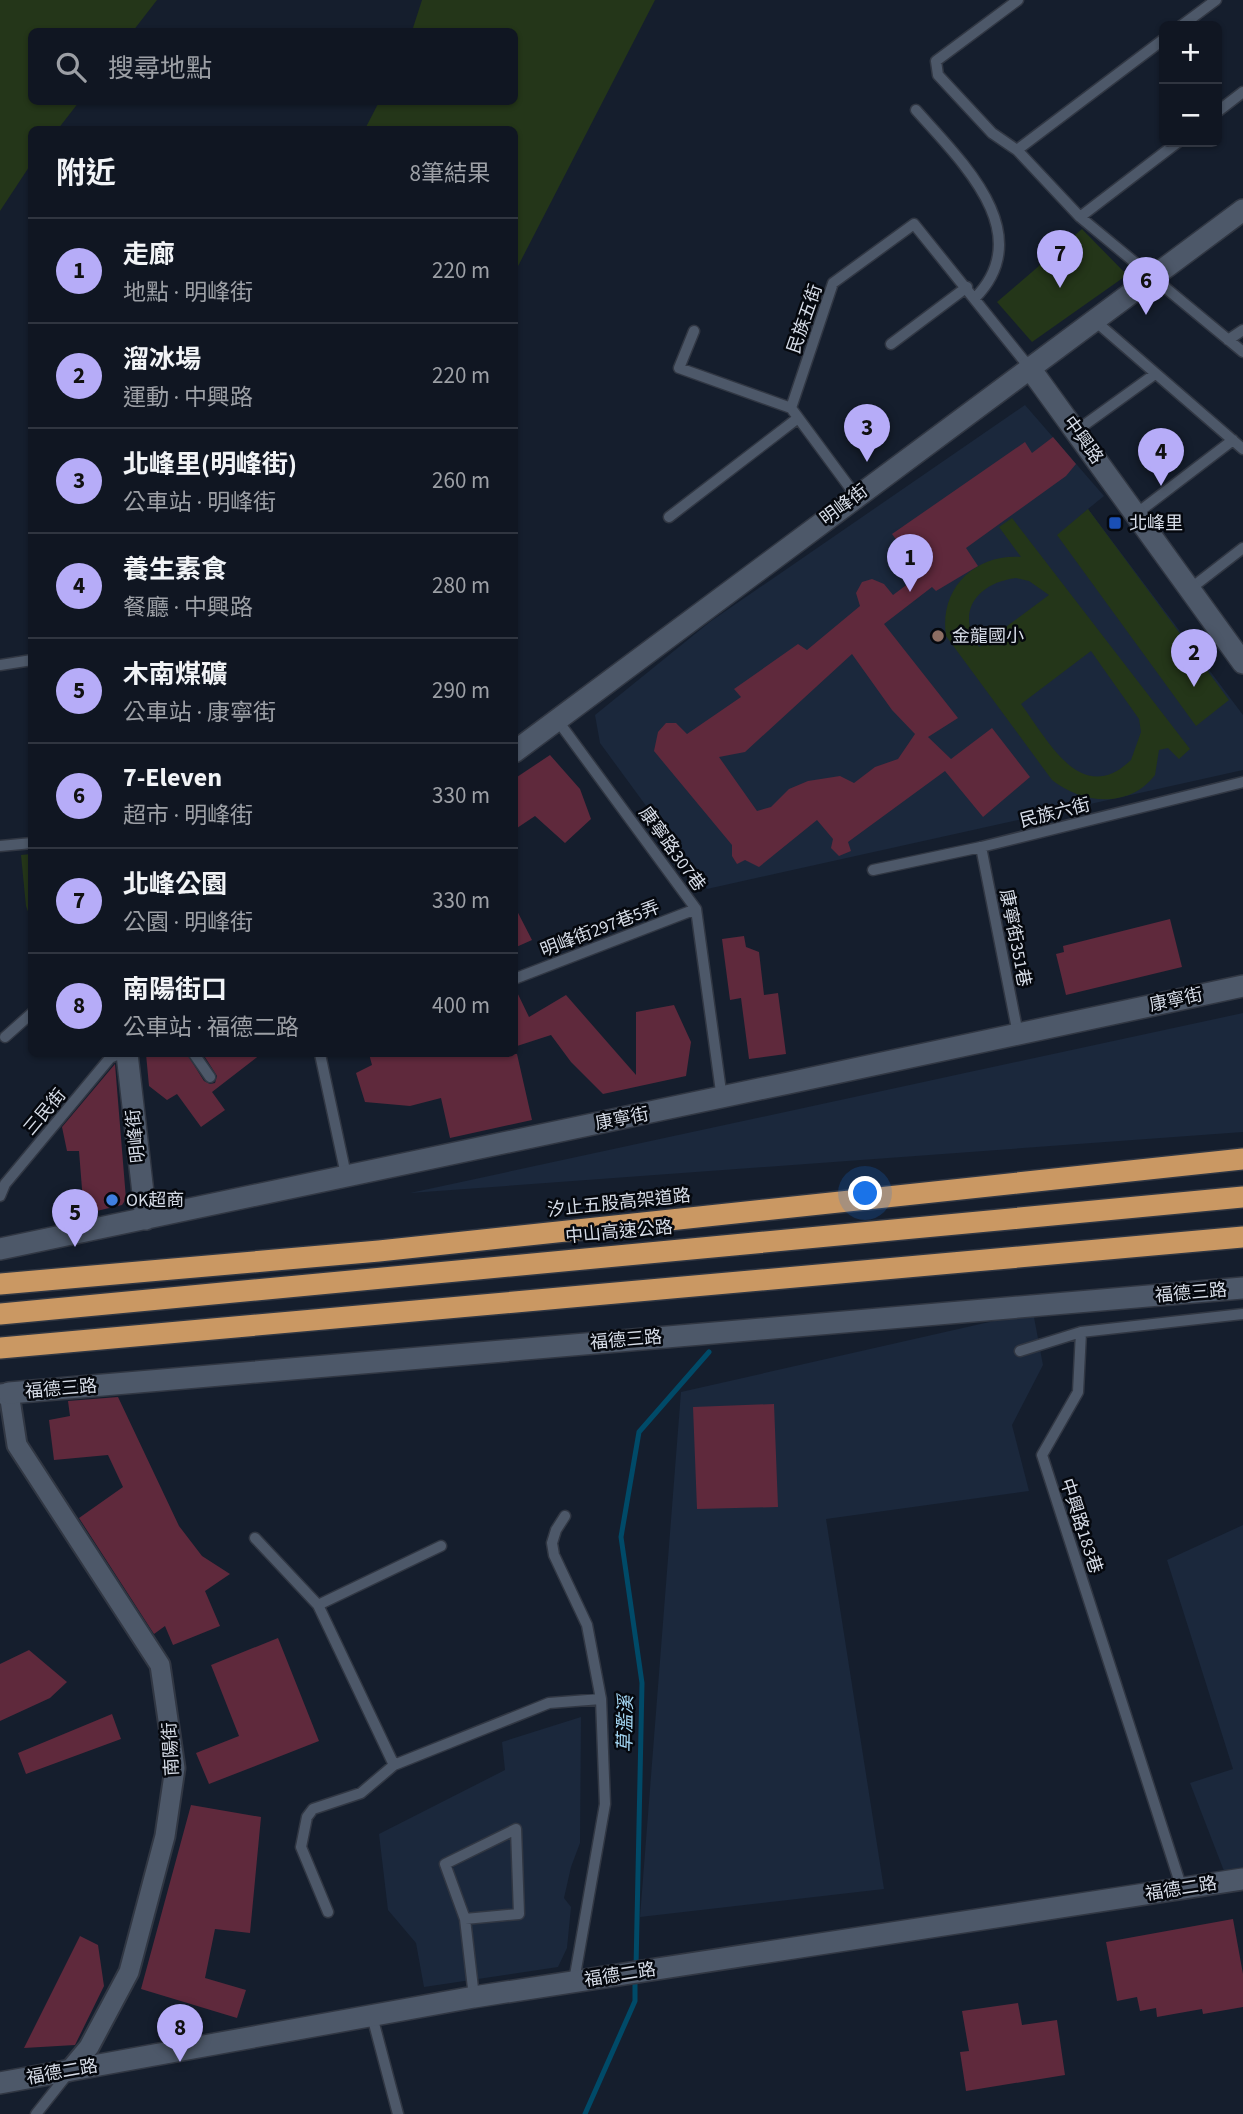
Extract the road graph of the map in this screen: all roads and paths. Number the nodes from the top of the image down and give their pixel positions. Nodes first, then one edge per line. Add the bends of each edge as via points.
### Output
1 (1018, 0) edge
2 (1216, 0) edge
3 (1188, 21) edge
4 (1159, 43) edge
5 (1243, 92) edge
6 (1222, 108) edge
7 (916, 110) dead end
8 (1171, 147) edge
9 (1017, 149) junction
10 (1243, 211) edge
11 (1080, 217) junction
12 (915, 224) joint
13 (1150, 277) junction
14 (967, 288) junction
15 (975, 298) junction
16 (1093, 320) junction
17 (1243, 330) edge
18 (694, 331) dead end
19 (1228, 340) junction
20 (891, 344) dead end
21 (1243, 352) edge
22 (1029, 367) junction
23 (1155, 374) junction
24 (791, 408) junction
25 (798, 418) junction
26 (1076, 431) junction
27 (1233, 440) junction
28 (1243, 449) edge
29 (856, 496) junction
30 (1136, 514) junction
31 (669, 517) dead end
32 (1243, 548) edge
33 (1190, 589) junction
34 (28, 661) edge
35 (1243, 663) edge
36 (0, 665) edge
37 (558, 721) junction
38 (518, 749) edge
39 (1243, 782) edge
40 (28, 843) edge
41 (0, 846) edge
42 (981, 847) junction
43 (873, 870) dead end
44 (696, 909) junction
45 (518, 977) edge
46 (1243, 986) edge
47 (28, 1017) edge
48 (1018, 1034) junction
49 (5, 1037) dead end
50 (112, 1057) edge
51 (127, 1057) edge
52 (196, 1057) edge
53 (322, 1057) edge
54 (210, 1077) dead end
55 (722, 1099) junction
56 (1243, 1159) edge
57 (0, 1172) edge
58 (346, 1175) junction
59 (5, 1184) junction
60 (0, 1196) edge
61 (1243, 1197) edge
62 (146, 1219) junction
63 (1243, 1237) edge
64 (0, 1249) edge
65 (0, 1284) edge
66 (1243, 1288) edge
67 (0, 1314) edge
68 (1243, 1314) edge
69 (1080, 1332) junction
70 (0, 1348) edge
71 (1020, 1351) dead end
72 (4, 1394) edge
73 (565, 1516) dead end
74 (255, 1538) dead end
75 (441, 1546) dead end
76 (318, 1605) junction
77 (601, 1699) junction
78 (394, 1765) junction
79 (1243, 1879) edge
80 (1182, 1889) junction
81 (328, 1912) dead end
82 (465, 1919) junction
83 (574, 1981) junction
84 (474, 1997) junction
85 (372, 2016) junction
86 (69, 2071) junction
87 (0, 2083) edge
88 (36, 2114) edge
89 (398, 2114) edge

1 - 9 lane via 936,61 938,75 992,133
2 - 3 lane
4 - 9 lane
5 - 6 lane
7 - 15 lane via 969,169 986,197 998,233 1000,259 992,280
8 - 11 lane
9 - 11 lane
10 - 13 street, 明峰街
11 - 13 lane
12 - 14 lane, 中興路
12 - 24 lane, 民族五街 via 834,283
13 - 16 street, 明峰街
13 - 19 lane
14 - 15 lane, 中興路
14 - 20 lane
15 - 22 lane, 中興路
16 - 22 street, 明峰街
16 - 23 lane
17 - 19 lane
18 - 24 lane via 679,368
19 - 21 lane
22 - 26 street, 中興路
22 - 29 street, 明峰街
23 - 26 lane
23 - 27 lane
24 - 25 lane
25 - 29 lane
25 - 31 lane
26 - 30 street, 中興路
27 - 28 lane
27 - 30 lane
29 - 37 street, 明峰街
30 - 33 street, 中興路
32 - 33 lane
33 - 35 street, 中興路
34 - 36 lane
37 - 38 street, 明峰街
37 - 44 lane, 康寧路307巷
39 - 42 lane, 民族六街
40 - 41 lane
42 - 43 lane, 民族六街
42 - 48 lane, 康寧街351巷
44 - 45 lane, 明峰街297巷5弄
44 - 55 lane, 康寧路307巷
46 - 48 street, 康寧街
47 - 49 lane
48 - 55 street, 康寧街
50 - 59 lane, 三民街
51 - 62 street, 明峰街
52 - 54 lane
53 - 58 lane
55 - 58 street, 康寧街
56 - 65 highway, 汐止五股高架道路 via 379,1251
57 - 59 lane
58 - 62 street, 康寧街
59 - 60 lane, 三民街
61 - 67 highway, 中山高速公路
62 - 64 street, 康寧街
63 - 70 highway
66 - 72 street, 福德三路
68 - 69 lane
69 - 71 lane
69 - 80 lane, 中興路183巷 via 1078,1392 1042,1455
72 - 86 street, 南陽街 via 17,1445 160,1665 175,1768 166,1836 129,1972 89,2047
73 - 77 lane via 552,1543 554,1555 587,1625
74 - 76 lane
75 - 76 lane
76 - 78 lane
77 - 78 lane via 548,1703
77 - 83 lane via 606,1804
78 - 81 lane via 361,1793 313,1809 307,1817 301,1847
79 - 80 street, 福德二路
80 - 83 street, 福德二路
82 - 82 lane via 445,1864 516,1829 519,1914
82 - 84 lane
83 - 84 street, 福德二路
84 - 85 street, 福德二路
85 - 86 street, 福德二路
85 - 89 lane
86 - 87 street, 福德二路
86 - 88 lane, 南陽街

